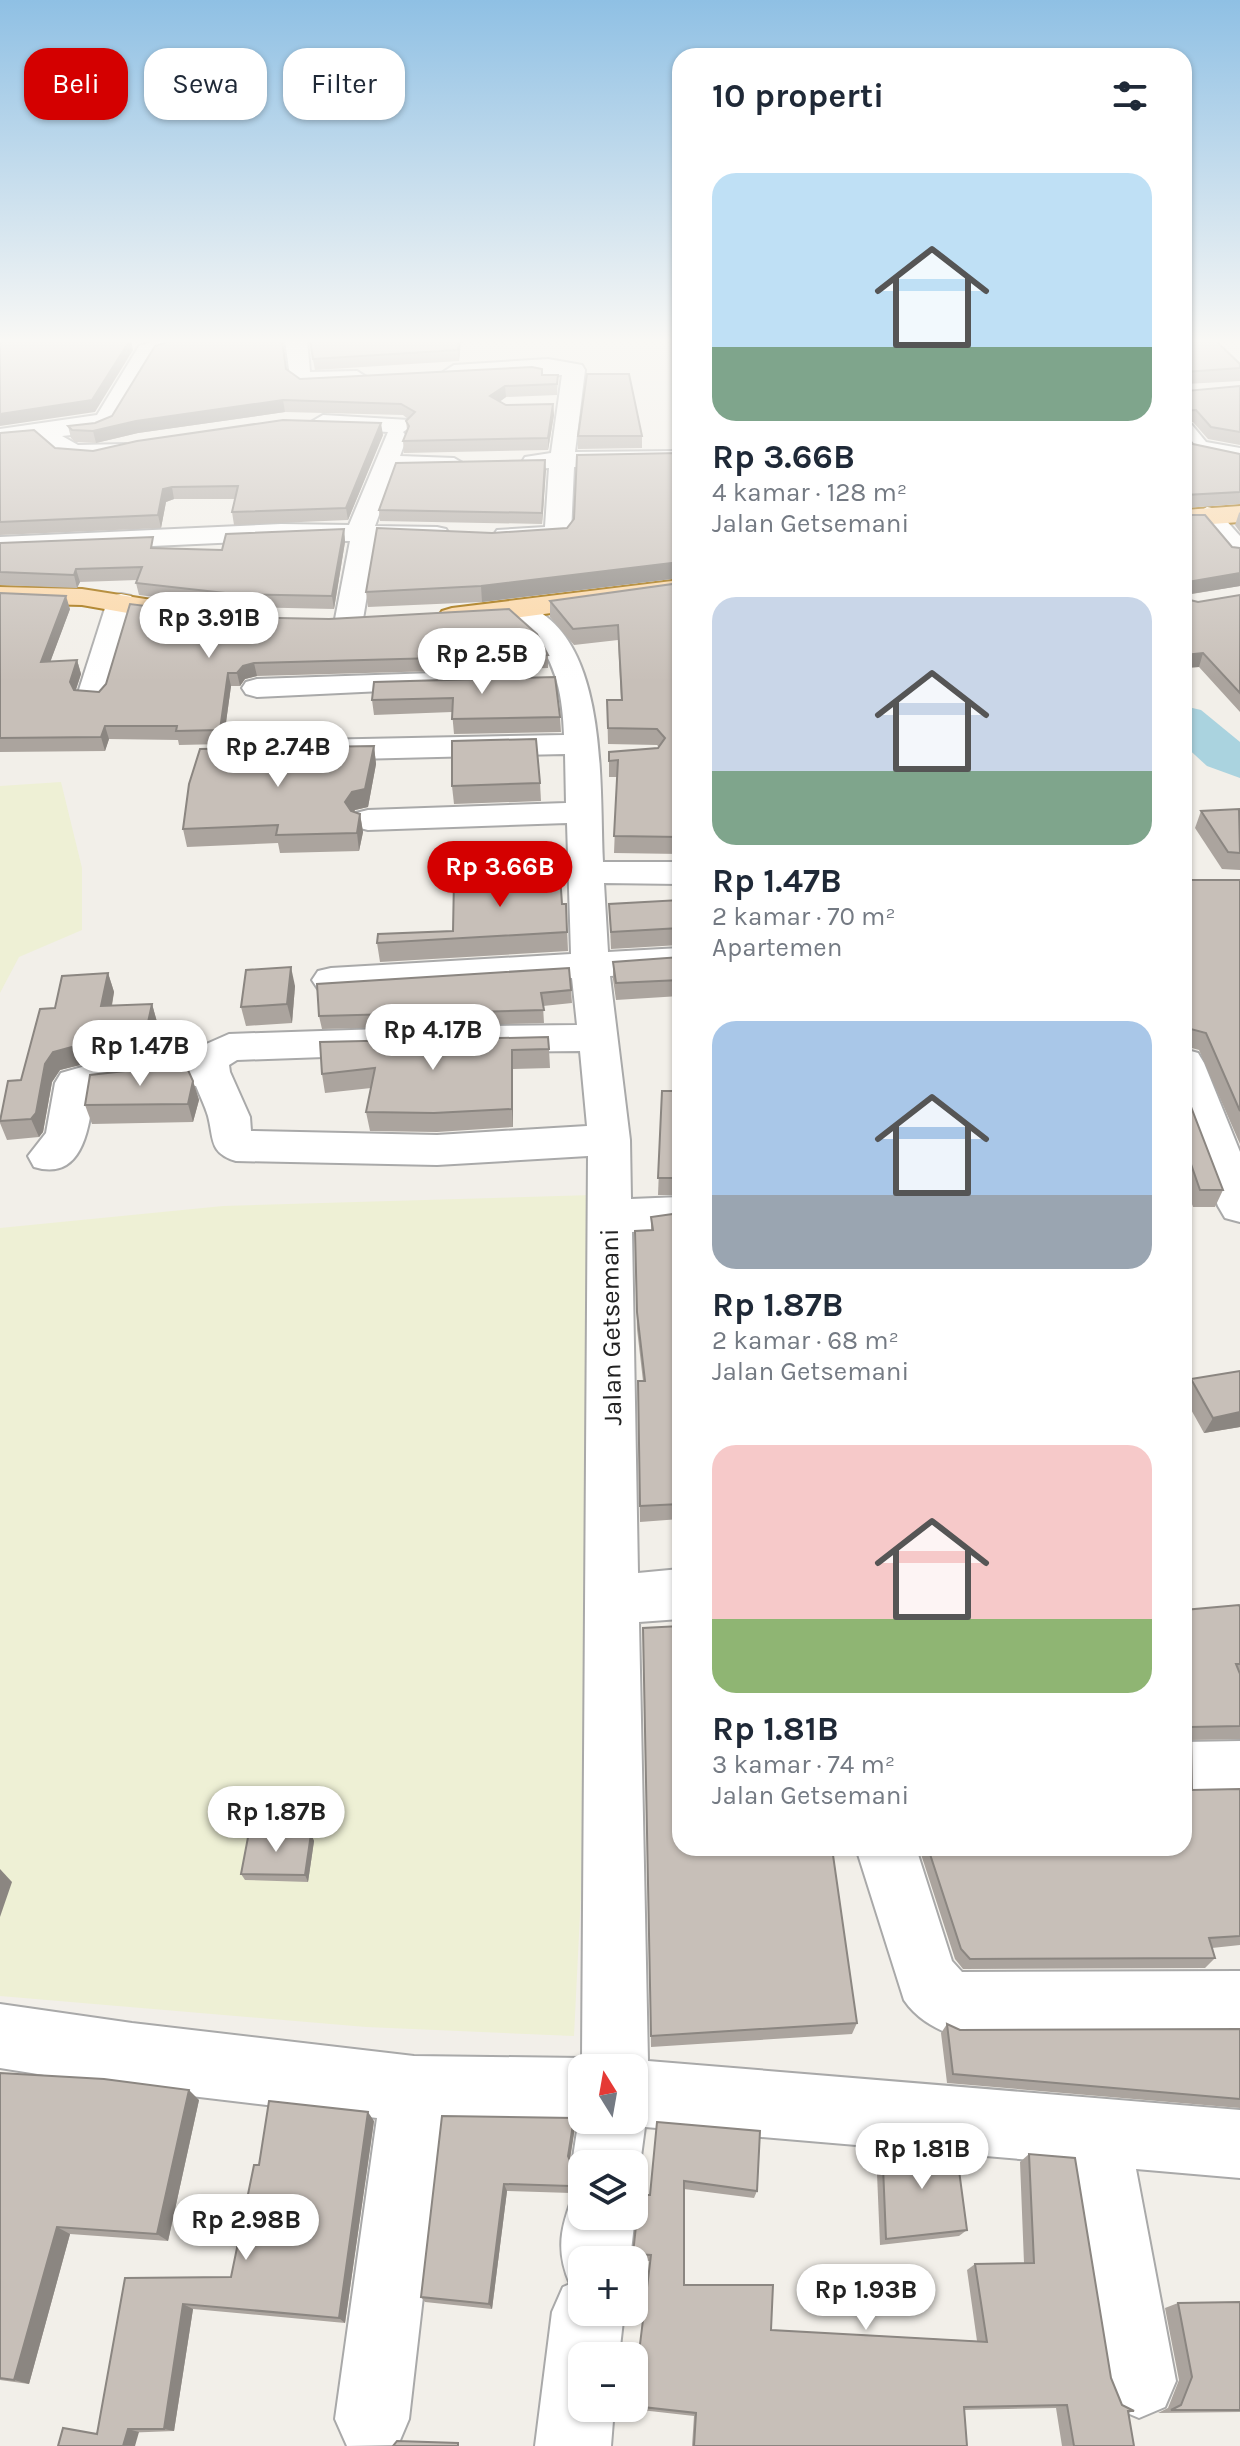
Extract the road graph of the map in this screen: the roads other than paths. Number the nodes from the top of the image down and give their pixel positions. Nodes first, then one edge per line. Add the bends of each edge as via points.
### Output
1 (391, 454) edge
2 (563, 454) edge
3 (672, 458) edge
4 (562, 460) junction
5 (388, 463) junction
6 (509, 463) edge
7 (480, 464) edge
8 (1240, 514) edge
9 (1195, 517) edge
10 (360, 531) junction
11 (0, 545) edge
12 (1240, 552) edge
13 (672, 589) edge
14 (0, 595) edge
15 (121, 602) junction
16 (516, 611) junction
17 (363, 618) joint
18 (419, 618) edge
19 (319, 619) edge
20 (222, 620) edge
21 (464, 682) edge
22 (257, 688) dead end
23 (92, 696) edge
24 (303, 750) edge
25 (589, 752) junction
26 (583, 812) junction
27 (368, 820) dead end
28 (587, 872) junction
29 (672, 873) edge
30 (672, 961) edge
31 (590, 966) junction
32 (331, 980) edge
33 (600, 1038) junction
34 (210, 1072) junction
35 (1192, 1084) edge
36 (609, 1140) junction
37 (49, 1156) dead end
38 (1240, 1206) edge
39 (672, 1213) edge
40 (610, 1217) junction
41 (672, 1567) edge
42 (614, 1584) junction
43 (672, 1593) edge
44 (1240, 1770) edge
45 (1192, 1771) edge
46 (888, 1856) edge
47 (1240, 2003) edge
48 (0, 2036) edge
49 (615, 2054) edge
50 (414, 2089) junction
51 (568, 2091) edge
52 (648, 2094) edge
53 (1096, 2132) junction
54 (1240, 2144) edge
55 (1139, 2381) dead end
56 (372, 2419) dead end
57 (576, 2422) edge
58 (573, 2446) edge

1 - 5 street
2 - 4 street
3 - 4 street
4 - 6 street
4 - 10 street via 558,534
5 - 7 street
5 - 10 street
8 - 9 main road
9 - 12 street
10 - 11 street
10 - 17 street
13 - 16 main road via 613,593
14 - 15 main road
15 - 20 main road
15 - 23 street
16 - 18 main road
16 - 25 street, Jalan Getsemani via 553,641 557,680 579,710
17 - 19 main road
21 - 22 street
24 - 25 street
25 - 26 street, Jalan Getsemani
26 - 27 street
26 - 28 street, Jalan Getsemani
28 - 29 street
28 - 31 street, Jalan Getsemani
30 - 31 street
31 - 32 street
31 - 33 street, Jalan Getsemani
33 - 34 street via 229,1047 209,1059
33 - 36 street, Jalan Getsemani
34 - 36 street via 236,1146 437,1150
34 - 37 street via 80,1079 66,1139
35 - 38 street
36 - 40 street, Jalan Getsemani
39 - 40 street
40 - 42 street, Jalan Getsemani
41 - 42 street
42 - 43 street
42 - 49 street, Jalan Getsemani
44 - 45 street
46 - 47 street via 926,1978 954,2004
48 - 50 street
50 - 51 street
50 - 56 street
52 - 53 street
53 - 54 street
53 - 55 street
57 - 58 street

